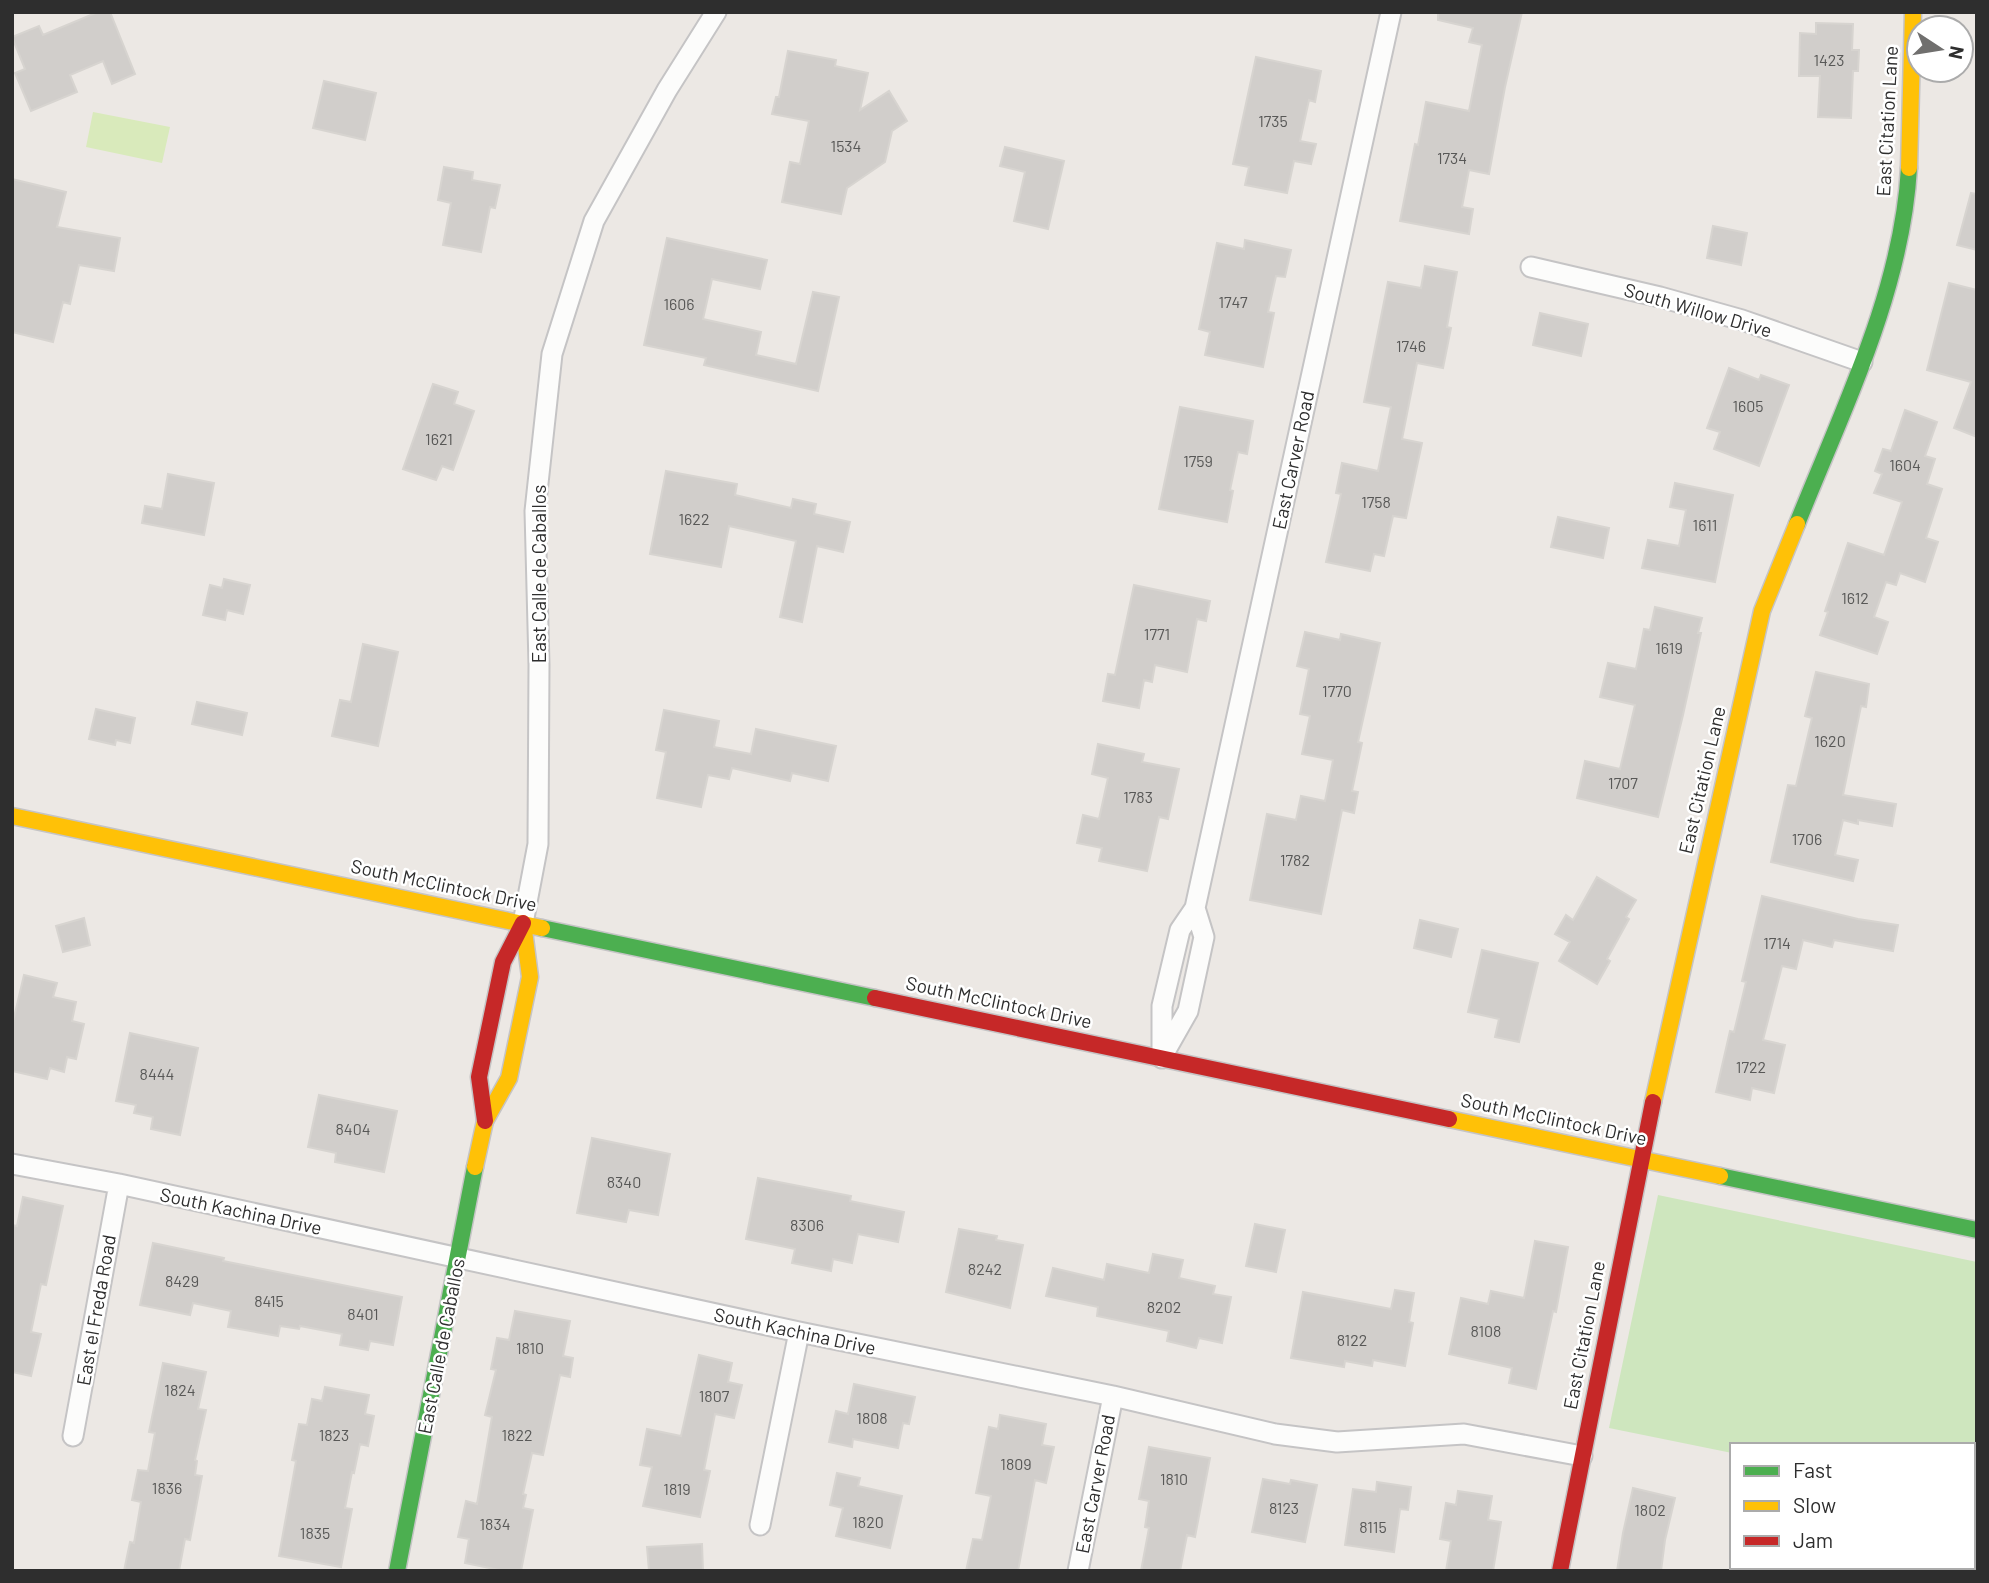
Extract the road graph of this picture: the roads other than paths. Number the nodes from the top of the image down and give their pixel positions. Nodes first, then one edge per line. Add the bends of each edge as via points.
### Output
1 (716, 12) edge
2 (1391, 12) edge
3 (1913, 12) edge
4 (1531, 267) dead end
5 (1862, 362) junction
6 (12, 816) edge
7 (523, 923) junction
8 (1161, 1058) junction
9 (485, 1121) junction
10 (1640, 1159) junction
11 (12, 1164) edge
12 (119, 1184) junction
13 (1977, 1230) edge
14 (457, 1258) junction
15 (799, 1332) junction
16 (1113, 1396) junction
17 (73, 1436) dead end
18 (1582, 1456) junction
19 (760, 1525) dead end
20 (397, 1571) edge
21 (1078, 1571) edge
22 (1560, 1571) edge

1 - 7 street, East Calle de Caballos via 594,221 552,354 535,511 538,844
2 - 8 street, East Carver Road via 1195,908 1204,937 1188,1011
3 - 5 street, East Citation Lane via 1909,172 1893,273
4 - 5 street, South Willow Drive via 1742,320
5 - 10 street, East Citation Lane via 1762,611
6 - 7 street, South McClintock Drive
7 - 8 street, South McClintock Drive
7 - 9 street via 503,962 479,1077
7 - 9 street via 530,977 509,1078
8 - 10 street, South McClintock Drive
9 - 14 street, East Calle de Caballos
10 - 13 street, South McClintock Drive
10 - 18 street, East Citation Lane
11 - 12 street, South Kachina Drive
12 - 14 street, South Kachina Drive
12 - 17 street, East el Freda Road
14 - 15 street, South Kachina Drive
14 - 20 street, East Calle de Caballos
15 - 16 street, South Kachina Drive
15 - 19 street
16 - 18 street, South Kachina Drive via 1275,1434 1337,1441 1464,1434
16 - 21 street, East Carver Road
18 - 22 street, East Citation Lane

